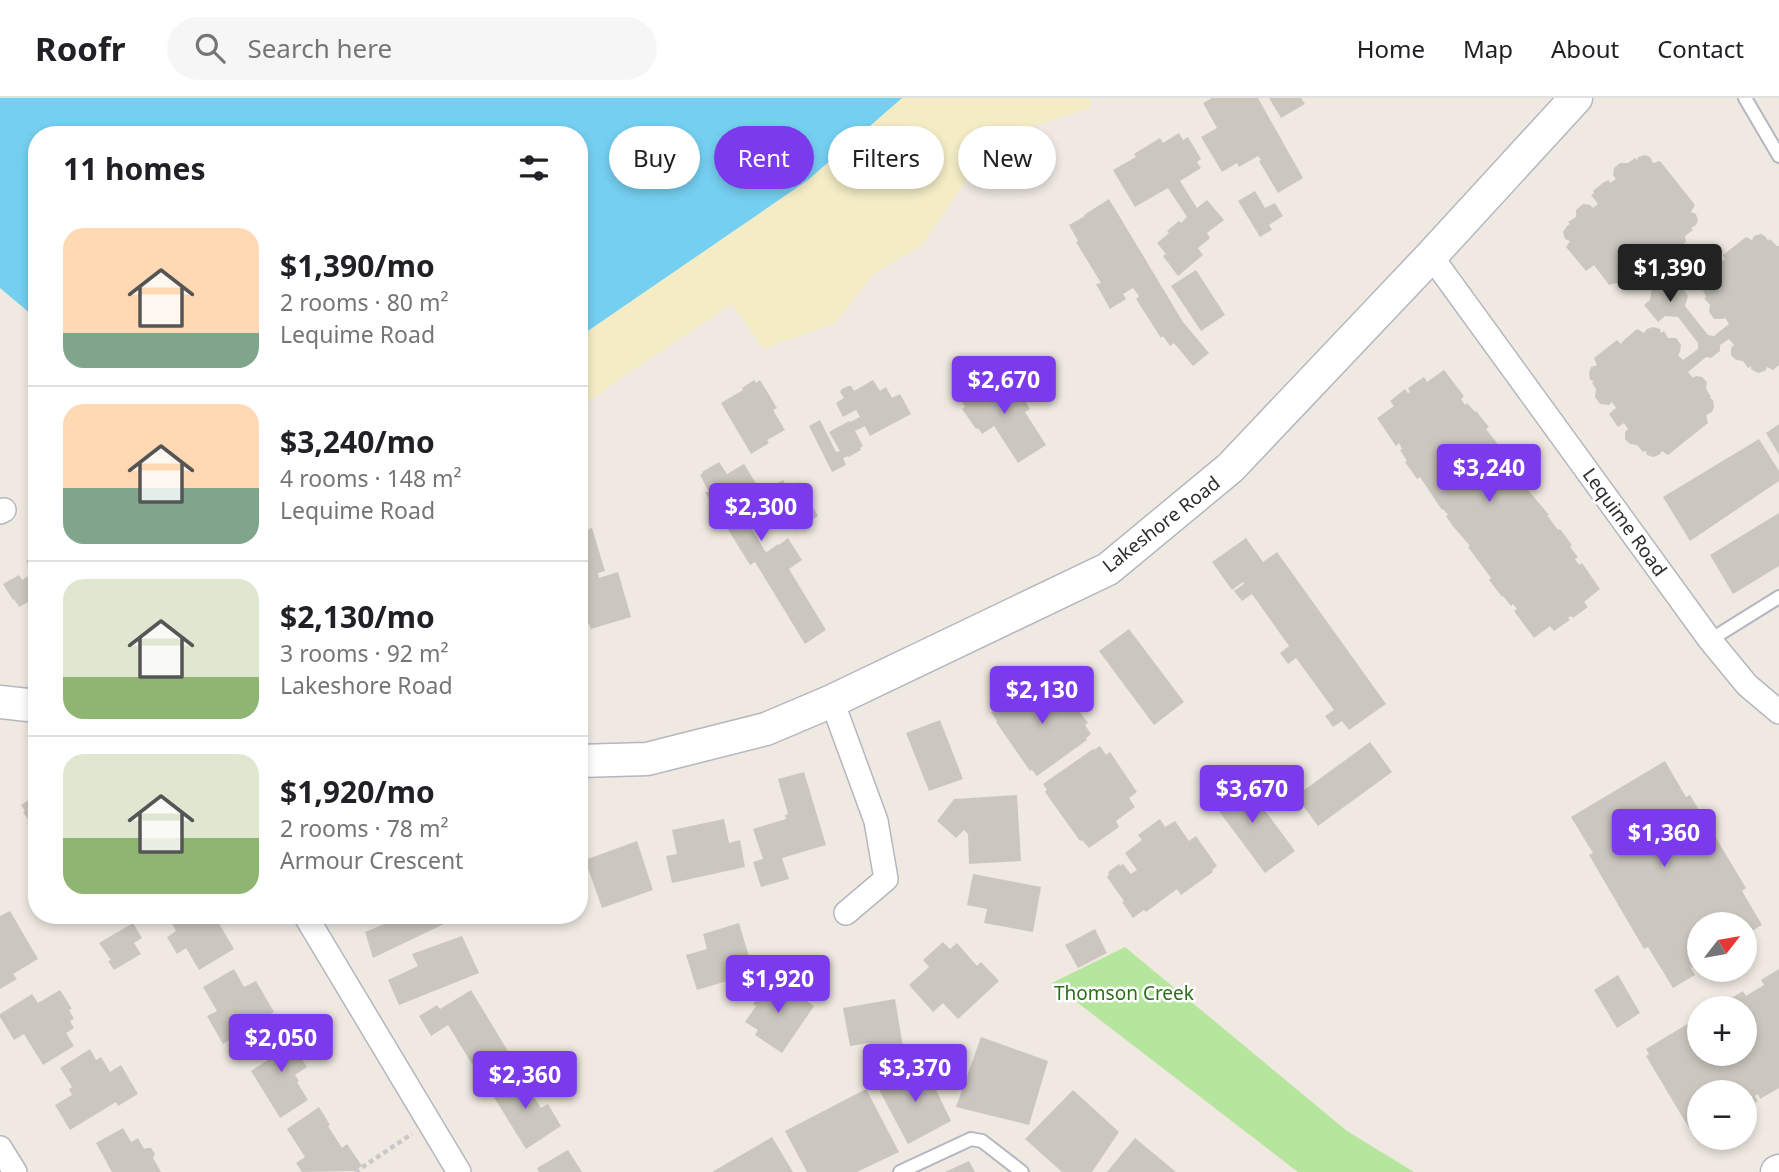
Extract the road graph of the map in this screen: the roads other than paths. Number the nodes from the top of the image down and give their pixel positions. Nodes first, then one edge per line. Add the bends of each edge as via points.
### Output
1 (1576, 98) edge
2 (1745, 98) edge
3 (1779, 156) edge
4 (1430, 256) junction
5 (1779, 597) edge
6 (1710, 640) junction
7 (832, 701) junction
8 (0, 702) edge
9 (28, 705) edge
10 (1779, 712) edge
11 (588, 761) edge
12 (846, 913) dead end
13 (310, 924) edge
14 (0, 1148) edge
15 (15, 1172) edge
16 (459, 1172) edge
17 (900, 1172) edge
18 (1022, 1172) edge

1 - 4 main road, Lakeshore Road
2 - 3 lane
4 - 6 street, Lequime Road
4 - 7 main road, Lakeshore Road via 1230,468 1108,569
5 - 6 lane
6 - 10 street, Lequime Road via 1747,685
7 - 11 main road, Lakeshore Road via 766,729 647,759
7 - 12 street via 876,821 886,879
8 - 9 main road
13 - 16 street
14 - 15 street
17 - 18 lane via 971,1139 982,1141

